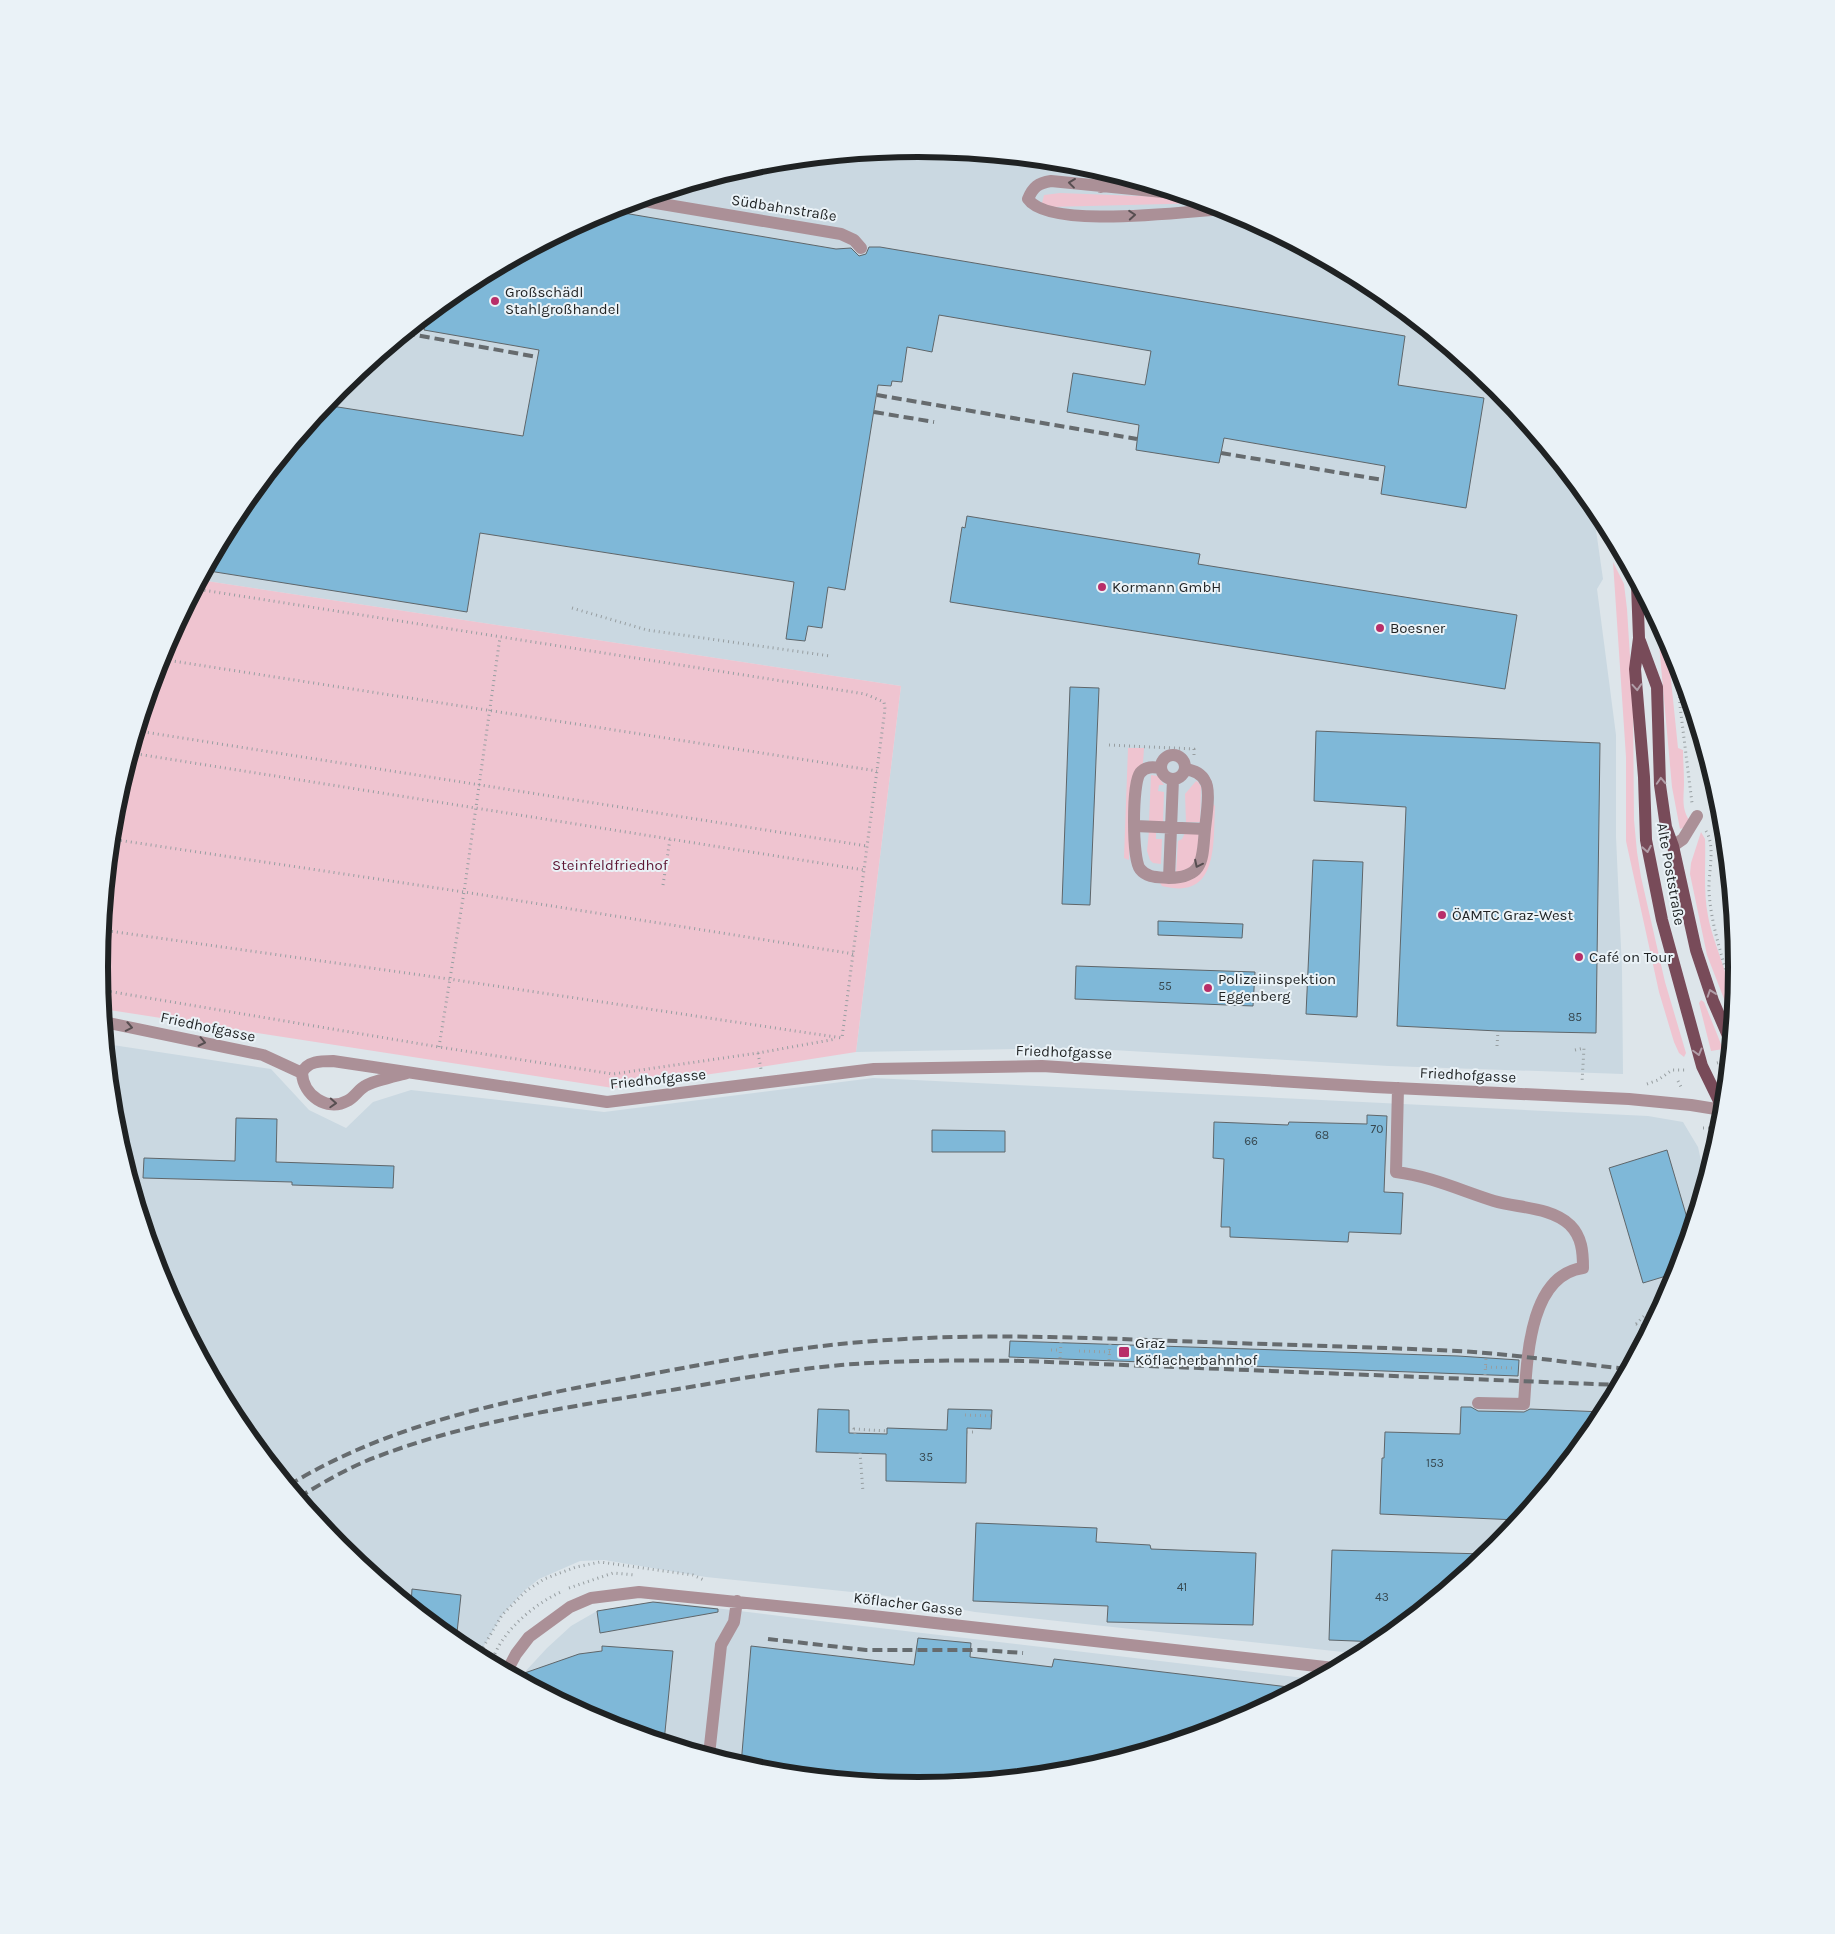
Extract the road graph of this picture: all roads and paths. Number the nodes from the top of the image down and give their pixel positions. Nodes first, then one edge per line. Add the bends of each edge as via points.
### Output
1 (1102, 179) edge
2 (1101, 187) junction
3 (1147, 191) edge
4 (651, 202) edge
5 (1205, 210) edge
6 (861, 248) dead end
7 (201, 590) edge
8 (1637, 597) edge
9 (572, 608) dead end
10 (500, 637) junction
11 (1639, 638) junction
12 (830, 656) dead end
13 (168, 660) edge
14 (490, 710) junction
15 (143, 732) edge
16 (1109, 745) dead end
17 (1194, 749) dead end
18 (1176, 752) junction
19 (136, 754) edge
20 (1162, 768) junction
21 (1185, 769) junction
22 (877, 771) junction
23 (1173, 778) junction
24 (480, 784) junction
25 (475, 809) junction
26 (1697, 816) dead end
27 (1135, 826) junction
28 (1171, 827) junction
29 (1204, 829) junction
30 (670, 839) junction
31 (118, 840) edge
32 (868, 846) junction
33 (1673, 846) junction
34 (864, 870) junction
35 (1169, 878) junction
36 (663, 885) dead end
37 (464, 892) junction
38 (109, 931) edge
39 (854, 954) junction
40 (449, 979) junction
41 (108, 991) edge
42 (109, 1023) edge
43 (1725, 1029) edge
44 (1498, 1031) dead end
45 (840, 1038) junction
46 (1497, 1046) dead end
47 (439, 1047) junction
48 (1575, 1050) dead end
49 (1722, 1061) edge
50 (1715, 1063) dead end
51 (1672, 1070) dead end
52 (1686, 1070) dead end
53 (302, 1073) junction
54 (406, 1073) junction
55 (1582, 1085) dead end
56 (1398, 1088) junction
57 (1717, 1097) edge
58 (1715, 1107) edge
59 (1703, 1128) dead end
60 (1711, 1128) edge
61 (1649, 1314) edge
62 (1644, 1326) edge
63 (1060, 1342) dead end
64 (1110, 1344) dead end
65 (1051, 1350) dead end
66 (1060, 1350) junction
67 (1079, 1351) dead end
68 (1110, 1352) junction
69 (1060, 1358) dead end
70 (1486, 1358) dead end
71 (1109, 1360) dead end
72 (1486, 1367) junction
73 (1521, 1368) dead end
74 (1485, 1375) dead end
75 (1478, 1404) dead end
76 (965, 1415) dead end
77 (994, 1416) dead end
78 (887, 1431) dead end
79 (967, 1432) dead end
80 (973, 1432) dead end
81 (854, 1434) dead end
82 (860, 1453) dead end
83 (863, 1492) dead end
84 (737, 1602) junction
85 (510, 1667) edge
86 (1324, 1667) edge
87 (710, 1749) edge

1 - 2 street
2 - 3 street
2 -> 5 street via 1041,182 1033,188 1028,199 1034,207 1073,216
4 - 6 street, Südbahnstraße via 841,234 854,240
7 - 10 path
8 - 11 main road, Alte Poststraße
9 - 12 path via 647,630
10 - 14 path
10 - 22 path via 878,698 884,702 885,709
33 -> 11 main road, Alte Poststraße via 1666,827 1660,785 1657,687
11 -> 57 main road, Alte Poststraße via 1635,668 1646,840 1652,879 1702,1066
13 - 14 path
14 - 22 path
14 - 24 path
15 - 24 path
16 - 18 path
17 - 18 path
18 - 20 street via 1166,758
18 - 21 street
19 - 25 path
20 - 23 street via 1166,776
20 - 27 street via 1147,768 1138,778
21 - 23 street via 1182,775
21 - 29 street via 1206,781
22 - 32 path
23 - 28 street
24 - 25 path
24 - 32 path
25 - 30 path
25 - 37 path
26 - 33 street via 1683,840
27 - 28 street
27 - 35 street via 1136,861 1141,870 1151,876
28 - 29 street
28 - 35 street
29 -> 35 street via 1202,857 1196,871 1184,877
30 - 34 path
30 - 36 path
31 - 37 path
32 - 34 path
43 -> 33 main road, Alte Poststraße via 1696,950
34 - 39 path
37 - 39 path
37 - 40 path
38 - 40 path
39 - 45 path
40 - 45 path
40 - 47 path
41 - 47 path
42 -> 53 street, Friedhofgasse via 263,1055
44 - 46 path
45 - 47 path via 613,1074
48 - 55 path via 1584,1048
49 - 50 path
51 - 52 path
53 - 54 street, Friedhofgasse via 306,1067 320,1061 346,1062
53 -> 54 street, Friedhofgasse via 311,1095 338,1105 365,1086
54 - 56 street, Friedhofgasse via 607,1102 874,1069 1032,1066
56 - 58 street, Friedhofgasse via 1629,1099
56 - 75 street via 1396,1172 1416,1174 1498,1202 1560,1217 1575,1232 1582,1249 1583,1268 1565,1273 1540,1306 1529,1346 1524,1404
59 - 60 path
61 - 62 path via 1636,1324
63 - 66 path
64 - 68 path
65 - 66 path
66 - 69 path
67 - 68 path
68 - 71 path
70 - 72 path
72 - 73 path
72 - 74 path
76 - 77 path
78 - 81 path via 854,1429
79 - 80 path
82 - 83 path
84 - 85 street, Köflacher Gasse via 639,1592 591,1598 560,1613 530,1637
84 - 86 street, Köflacher Gasse
84 - 87 street via 734,1622 721,1645

